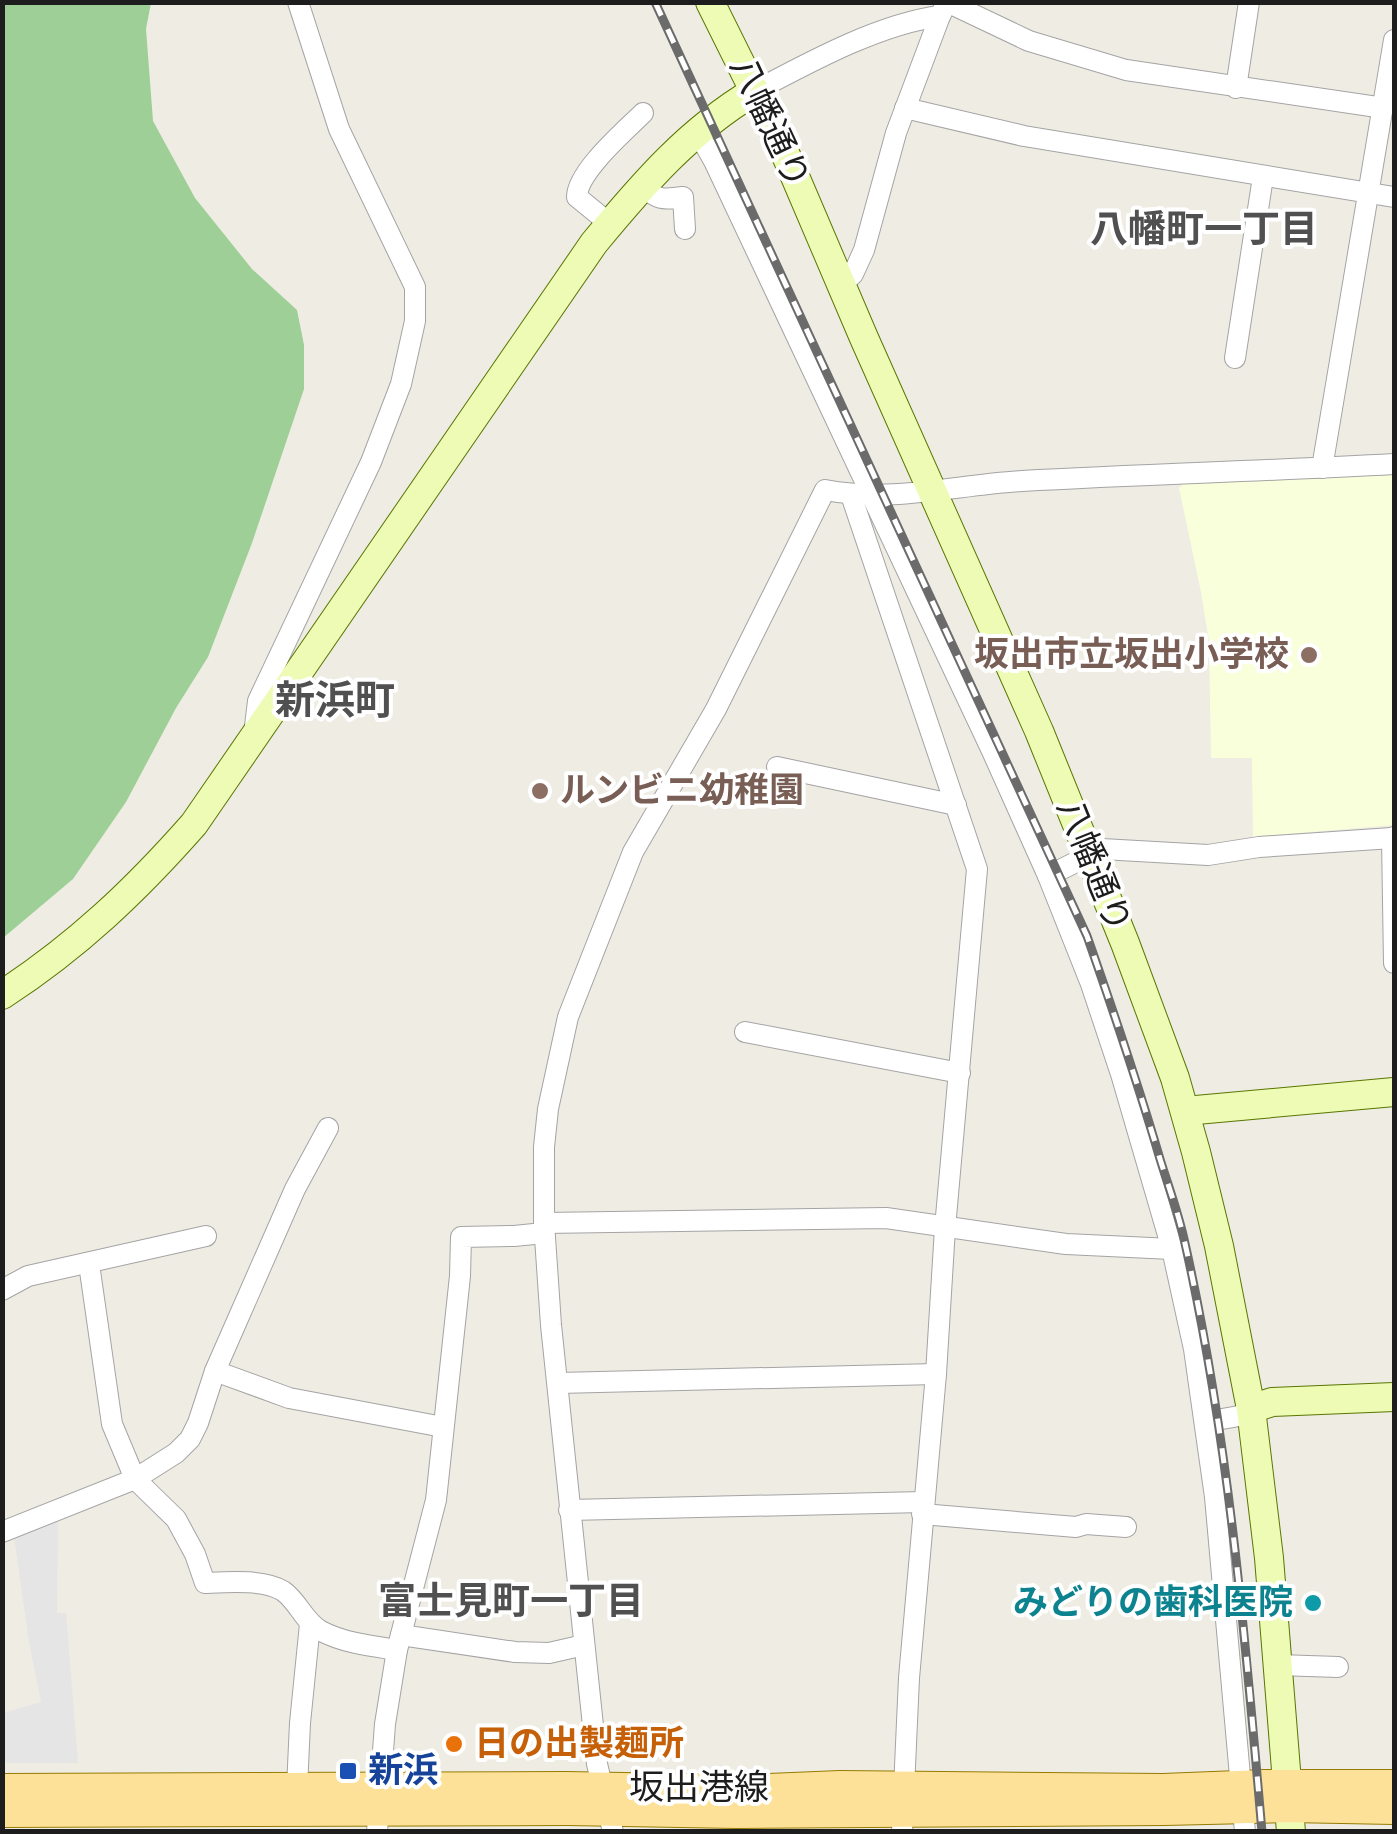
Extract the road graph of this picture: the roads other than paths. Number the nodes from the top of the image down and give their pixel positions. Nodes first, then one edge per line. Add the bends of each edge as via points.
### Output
1 (298, 2) edge
2 (710, 2) edge
3 (1249, 2) edge
4 (945, 6) edge
5 (1394, 40) edge
6 (1236, 88) junction
7 (755, 91) junction
8 (905, 108) junction
9 (1384, 108) junction
10 (643, 113) dead end
11 (697, 131) junction
12 (1263, 177) junction
13 (642, 186) junction
14 (1369, 193) junction
15 (1394, 197) edge
16 (610, 224) junction
17 (685, 229) dead end
18 (842, 284) junction
19 (1235, 358) dead end
20 (1394, 464) edge
21 (1322, 468) junction
22 (932, 492) junction
23 (850, 495) junction
24 (872, 496) junction
25 (259, 732) junction
26 (777, 767) dead end
27 (956, 805) junction
28 (1393, 838) edge
29 (1090, 855) junction
30 (1048, 876) junction
31 (1394, 962) edge
32 (2, 995) edge
33 (745, 1032) dead end
34 (960, 1072) junction
35 (1394, 1092) edge
36 (1185, 1112) junction
37 (328, 1128) dead end
38 (544, 1228) junction
39 (945, 1228) junction
40 (206, 1236) dead end
41 (1172, 1249) junction
42 (88, 1264) junction
43 (2, 1290) edge
44 (215, 1372) junction
45 (936, 1374) junction
46 (558, 1383) junction
47 (1394, 1397) edge
48 (1252, 1408) junction
49 (1205, 1422) junction
50 (443, 1428) junction
51 (135, 1479) junction
52 (923, 1508) junction
53 (569, 1510) junction
54 (1126, 1527) dead end
55 (2, 1532) edge
56 (310, 1624) junction
57 (399, 1642) junction
58 (584, 1645) junction
59 (1278, 1665) junction
60 (1338, 1667) dead end
61 (1394, 1785) edge
62 (298, 1788) junction
63 (2, 1789) edge
64 (605, 1800) edge
65 (1243, 1808) edge
66 (1289, 1808) edge
67 (1394, 1809) edge
68 (110, 1810) edge
69 (379, 1810) edge
70 (902, 1810) edge
71 (1163, 1810) edge
72 (2, 1812) edge

1 - 25 street via 339,129 414,287 415,321 401,384 371,462 258,702
2 - 7 street, 八幡通り
3 - 6 street
4 - 6 street via 1094,61
4 - 7 street
4 - 8 street
5 - 9 street
6 - 9 street
7 - 11 street
7 - 18 street, 八幡通り
8 - 12 street
8 - 18 street via 864,250
9 - 14 street
10 - 16 street via 577,187 577,196
11 - 13 street
11 - 24 street
12 - 14 street
12 - 19 street
13 - 16 street
13 - 17 street via 655,198 682,198
14 - 15 street
14 - 21 street
16 - 25 street
18 - 22 street, 八幡通り
20 - 21 street
21 - 22 street via 1172,472
22 - 24 street
22 - 29 street, 八幡通り
23 - 24 street
23 - 27 street
23 - 38 street via 825,490 716,710 634,852 568,1016 548,1109
24 - 30 street
25 - 32 street via 150,874 96,926
26 - 27 street
27 - 34 street via 978,869
28 - 29 street via 1208,855 1102,849
28 - 31 street
29 - 30 street
29 - 36 street, 八幡通り
30 - 41 street via 1121,1074
33 - 34 street
34 - 39 street
35 - 36 street
36 - 48 street, 八幡通り
37 - 44 street
38 - 39 street via 876,1218
38 - 46 street
38 - 50 street via 461,1237
39 - 41 street
39 - 45 street
40 - 42 street
41 - 49 street
42 - 43 street via 28,1276
42 - 51 street via 112,1424
44 - 50 street via 289,1398
44 - 51 street via 190,1439
45 - 46 street
45 - 52 street
46 - 53 street
47 - 48 street
48 - 49 street
48 - 59 street, 八幡通り
49 - 65 street
50 - 57 street via 436,1500
51 - 55 street
51 - 56 street via 176,1519 205,1583 282,1590
52 - 53 street
52 - 54 street
52 - 70 street
53 - 58 street
56 - 57 street via 351,1642
56 - 62 street
57 - 58 street via 515,1652
57 - 69 street
58 - 64 street
59 - 60 street
59 - 66 street, 八幡通り
61 - 66 main road, 坂出港線
62 - 68 main road, 坂出港線
62 - 69 main road, 坂出港線
63 - 68 main road, 坂出港線
64 - 69 main road, 坂出港線
64 - 70 main road, 坂出港線 via 840,1786
65 - 66 main road, 坂出港線
65 - 71 main road, 坂出港線
66 - 67 main road, 坂出港線
68 - 69 main road, 坂出港線
68 - 72 main road, 坂出港線
70 - 71 main road, 坂出港線

